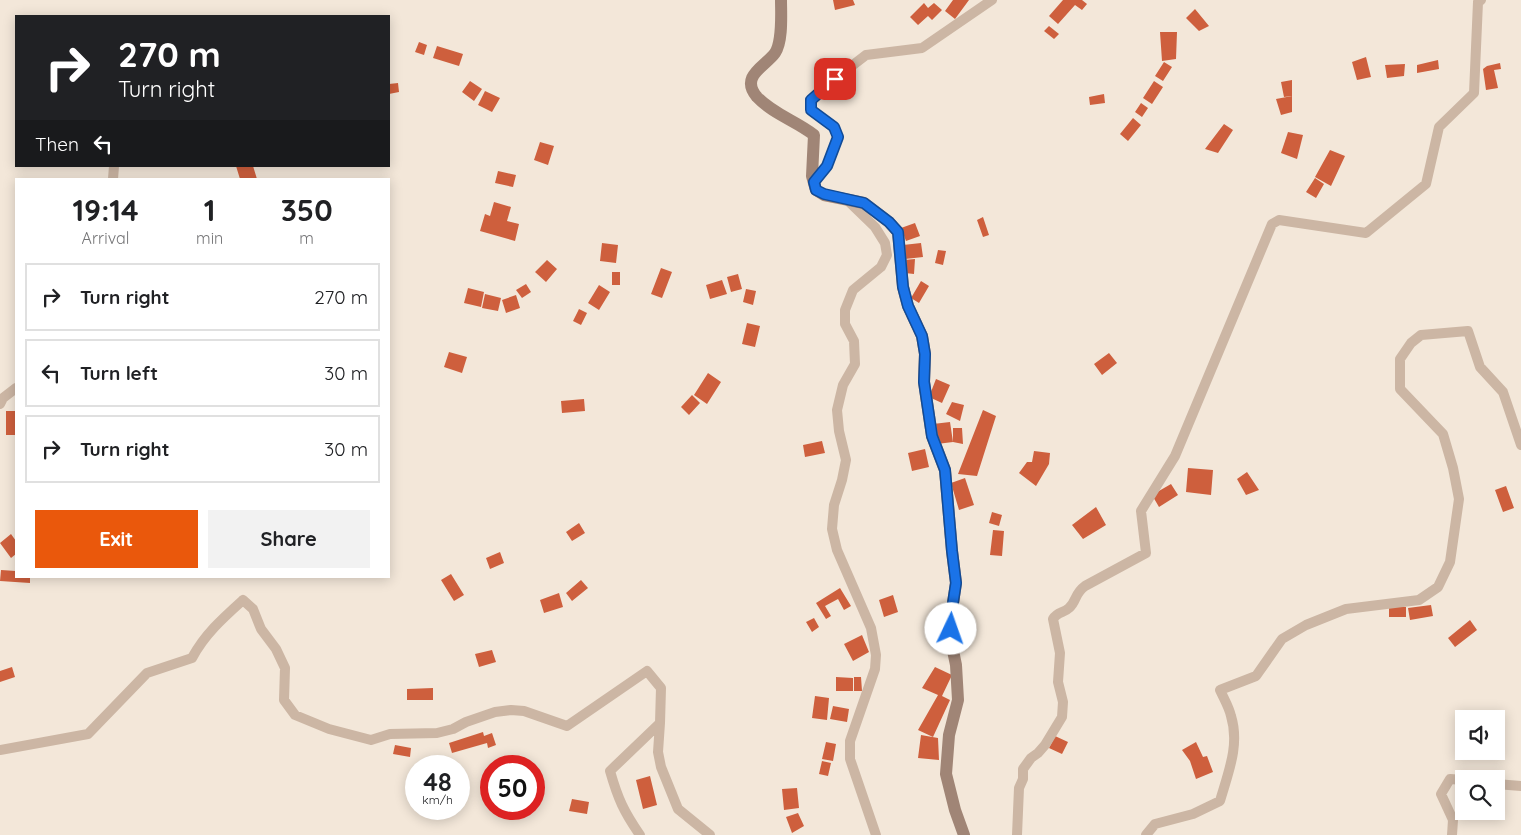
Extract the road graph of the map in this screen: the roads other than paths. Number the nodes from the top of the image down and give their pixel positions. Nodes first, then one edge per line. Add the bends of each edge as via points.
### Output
1 (781, 0) edge
2 (992, 0) edge
3 (1482, 0) edge
4 (814, 182) junction
5 (845, 199) junction
6 (15, 389) edge
7 (0, 404) edge
8 (1521, 445) edge
9 (660, 723) junction
10 (0, 750) edge
11 (1455, 779) edge
12 (1505, 785) edge
13 (1521, 786) edge
14 (640, 835) edge
15 (710, 835) edge
16 (876, 835) edge
17 (964, 835) edge
18 (1018, 835) edge
19 (1146, 835) edge
20 (1452, 835) edge

1 - 4 main road via 779,40 775,53 754,72 752,86 767,106 814,135
2 - 4 street via 922,48 866,55 811,100 811,110 834,127 838,137 827,166
3 - 18 street via 1478,2 1474,92 1438,127 1426,184 1366,233 1278,220 1272,224 1175,456 1141,511 1146,553 1085,586 1077,592 1069,609 1053,619 1060,653 1058,682 1062,717 1045,745 1024,769 1018,788
4 - 5 main road via 816,190
5 - 16 street via 875,227 885,243 887,255 881,267 853,290 845,310 845,324 854,341 855,364 842,385 837,410 846,460 834,505 832,529 837,550 871,628 876,655 875,669 850,741 850,758
5 - 17 main road via 864,203 898,232 903,287 922,336 924,382 932,436 945,470 956,583 951,641 958,700 949,735 946,774
6 - 7 street
8 - 19 street via 1503,392 1480,367 1468,331 1421,335 1411,343 1400,359 1400,389 1443,434 1459,500 1450,562 1438,587 1418,600 1346,609 1306,625 1282,639 1256,676 1220,690 1231,716 1234,737 1234,755 1220,801 1193,814 1155,824
9 - 10 street via 660,688 647,671 567,726 524,711 511,710 495,712 437,733 390,734 371,740 329,729 295,715 284,700 285,668 261,629 253,609 243,600 214,626 192,658 147,673 88,734
9 - 14 street via 610,771 624,812
9 - 15 street via 658,752 661,767 678,809
11 - 20 street via 1450,779 1441,794 1453,820
12 - 13 street

